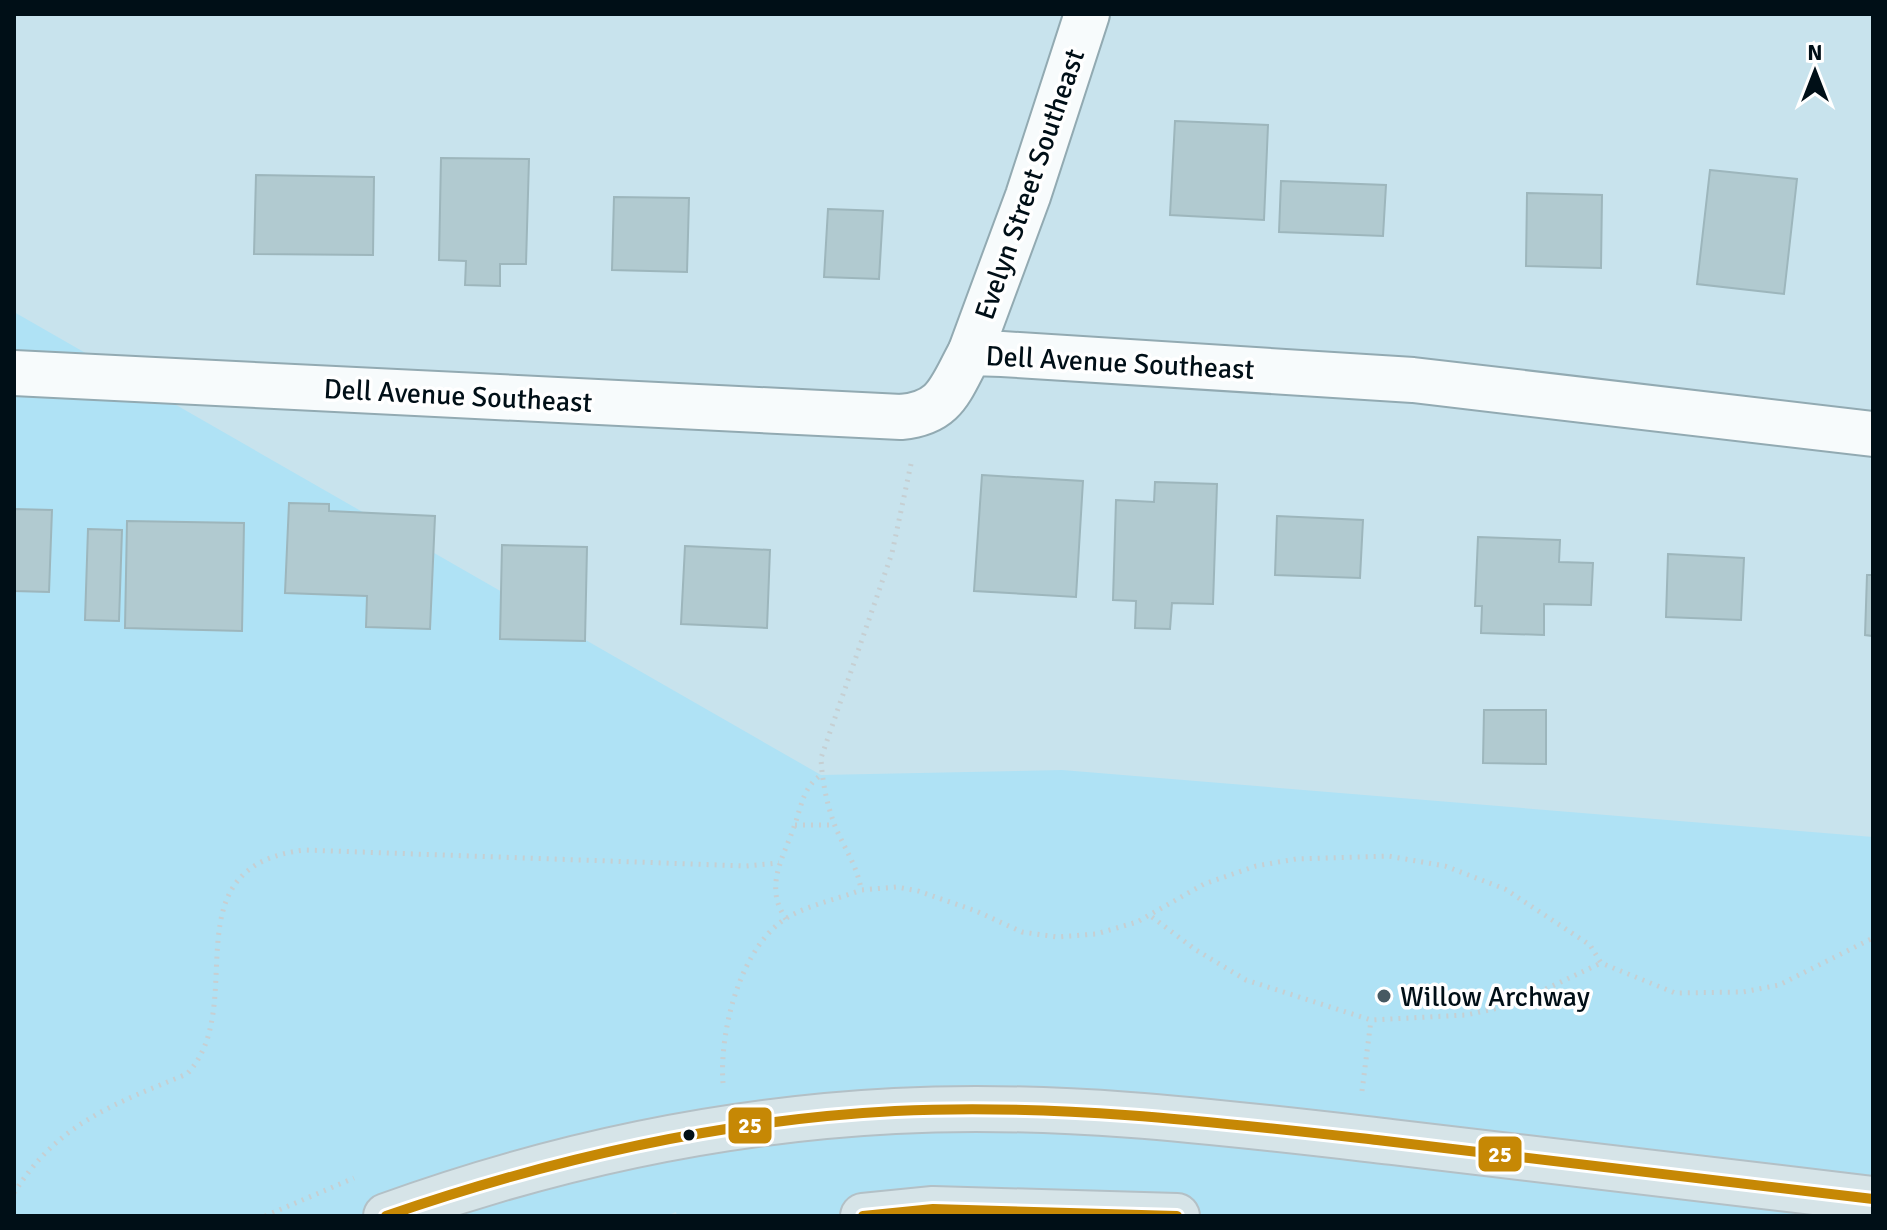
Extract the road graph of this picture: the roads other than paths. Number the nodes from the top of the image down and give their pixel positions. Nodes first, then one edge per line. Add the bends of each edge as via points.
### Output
1 (1087, 14) edge
2 (970, 353) junction
3 (14, 373) edge
4 (1873, 434) edge
5 (1873, 1199) edge
6 (386, 1216) edge
7 (863, 1216) edge
8 (1177, 1216) edge

1 - 2 street, Evelyn Street Southeast
2 - 3 street, Dell Avenue Southeast via 940,406 922,415
2 - 4 street, Dell Avenue Southeast via 1413,380
5 - 6 main road via 1196,1119 1024,1109 895,1111 702,1132 478,1184
7 - 8 main road via 933,1209

